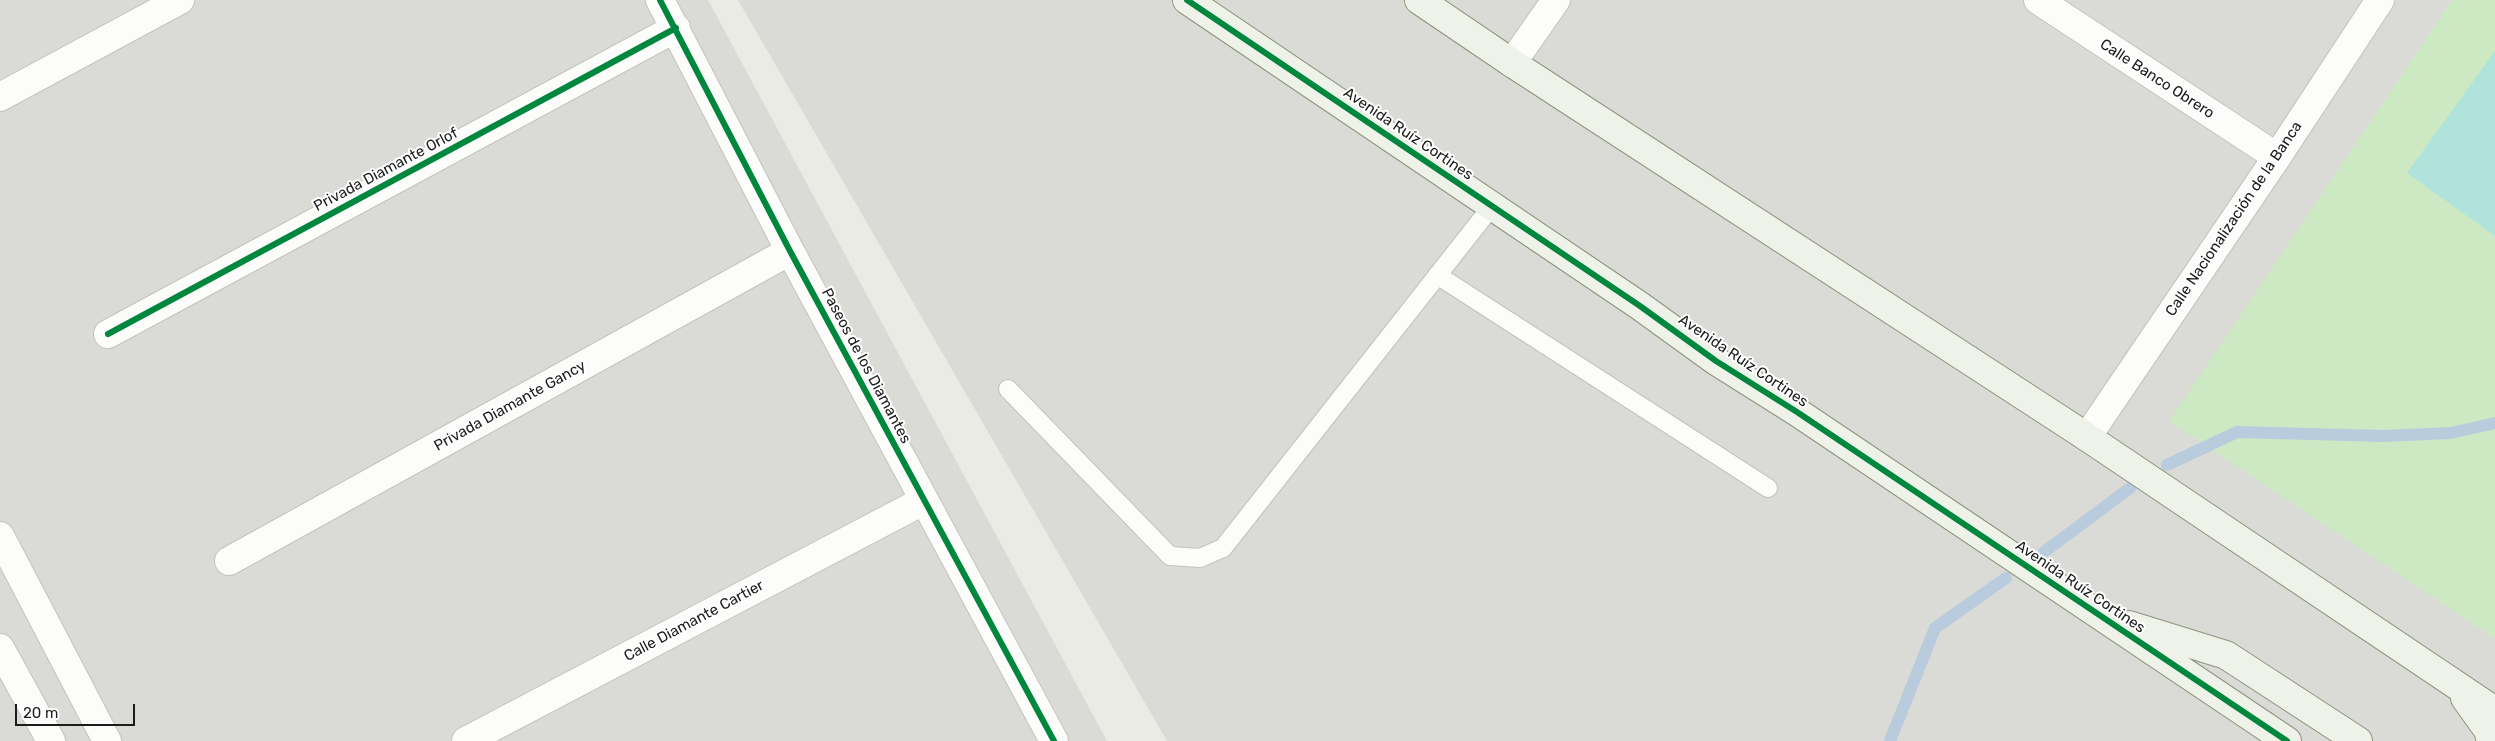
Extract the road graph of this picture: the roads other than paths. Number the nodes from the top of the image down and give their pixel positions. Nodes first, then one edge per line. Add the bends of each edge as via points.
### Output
1 (180, 0) edge
2 (660, 0) edge
3 (1187, 0) edge
4 (1419, 0) edge
5 (1556, 0) edge
6 (2038, 0) edge
7 (2380, 0) edge
8 (676, 28) junction
9 (1512, 63) junction
10 (0, 97) edge
11 (2277, 158) junction
12 (1492, 206) junction
13 (790, 251) junction
14 (1437, 275) junction
15 (108, 334) dead end
16 (1008, 389) dead end
17 (2087, 437) junction
18 (1768, 488) dead end
19 (923, 500) junction
20 (0, 536) edge
21 (229, 561) dead end
22 (2101, 616) junction
23 (0, 648) edge
24 (8, 684) edge
25 (2454, 684) junction
26 (2495, 711) edge
27 (51, 741) edge
28 (108, 741) edge
29 (466, 741) edge
30 (1054, 741) edge
31 (2287, 741) edge
32 (2358, 741) edge
33 (2491, 741) edge

1 - 10 street
2 - 8 street, Paseos de los Diamantes
3 - 12 street, Avenida Ruíz Cortines
4 - 9 street
5 - 9 street
6 - 11 street, Calle Banco Obrero
7 - 11 street, Calle Nacionalización de la Banca
8 - 13 street, Paseos de los Diamantes
8 - 15 street, Privada Diamante Orlof
9 - 17 street
11 - 17 street, Calle Nacionalización de la Banca
12 - 14 lane
12 - 22 street, Avenida Ruíz Cortines via 1716,361
13 - 19 street, Paseos de los Diamantes
13 - 21 street, Privada Diamante Gancy
14 - 16 lane via 1223,548 1200,558 1170,556
14 - 18 lane
17 - 25 street
19 - 29 street, Calle Diamante Cartier
19 - 30 street, Paseos de los Diamantes
20 - 28 street
22 - 31 street, Avenida Ruíz Cortines
22 - 32 street via 2226,655
23 - 24 street
24 - 27 street
25 - 26 street
25 - 33 street via 2488,730

